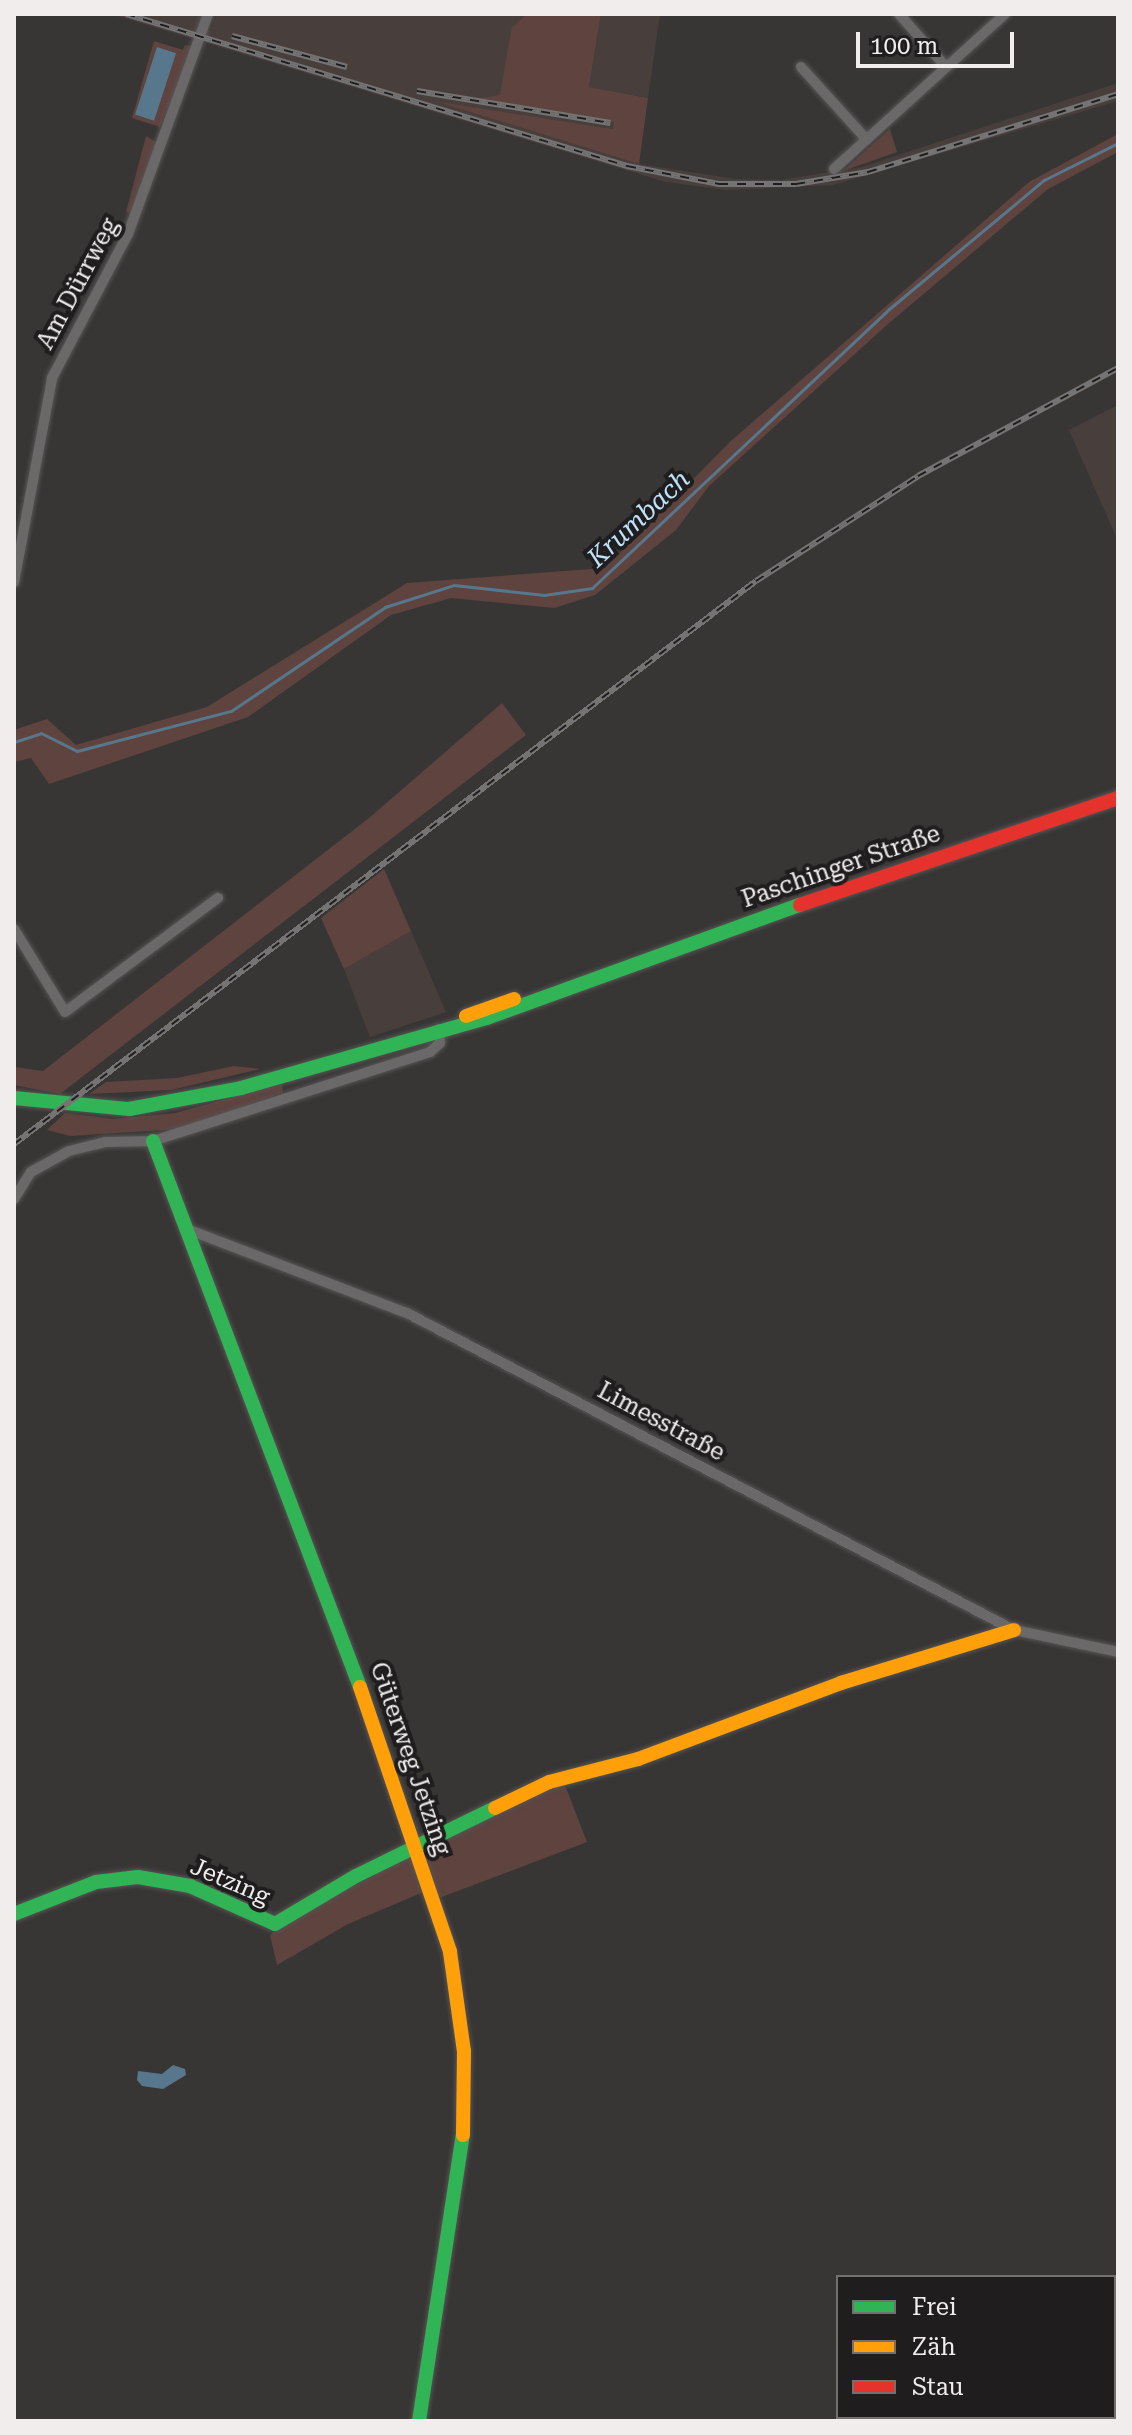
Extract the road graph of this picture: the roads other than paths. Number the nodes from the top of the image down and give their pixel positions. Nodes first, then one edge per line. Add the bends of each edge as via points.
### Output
1 (208, 14) edge
2 (899, 14) edge
3 (1005, 14) edge
4 (801, 67) dead end
5 (946, 67) junction
6 (867, 140) junction
7 (834, 169) dead end
8 (14, 582) edge
9 (1118, 798) edge
10 (218, 898) dead end
11 (14, 929) edge
12 (439, 1029) junction
13 (14, 1098) edge
14 (153, 1141) junction
15 (14, 1199) edge
16 (184, 1228) junction
17 (1014, 1630) junction
18 (1118, 1652) edge
19 (416, 1845) junction
20 (14, 1914) edge
21 (419, 2421) edge

1 - 8 street, Am Dürrweg via 128,234 52,378
2 - 5 street
3 - 5 street
4 - 6 street
5 - 6 street
6 - 7 street
9 - 12 street, Paschinger Straße via 580,981 484,1008
10 - 11 street via 65,1012
12 - 13 street, Paschinger Straße via 176,1104 104,1110
12 - 14 street via 440,1043 430,1052
14 - 15 street via 106,1142 69,1151 31,1172
14 - 16 street, Güterweg Jetzing
16 - 17 street, Limesstraße via 407,1313
16 - 19 street, Güterweg Jetzing via 315,1560
17 - 18 street, Limesstraße
17 - 19 street via 841,1683 638,1759 549,1782
19 - 20 street, Jetzing via 275,1924 190,1886 138,1877 96,1882
19 - 21 street, Güterweg Jetzing via 450,1952 465,2076 461,2163

